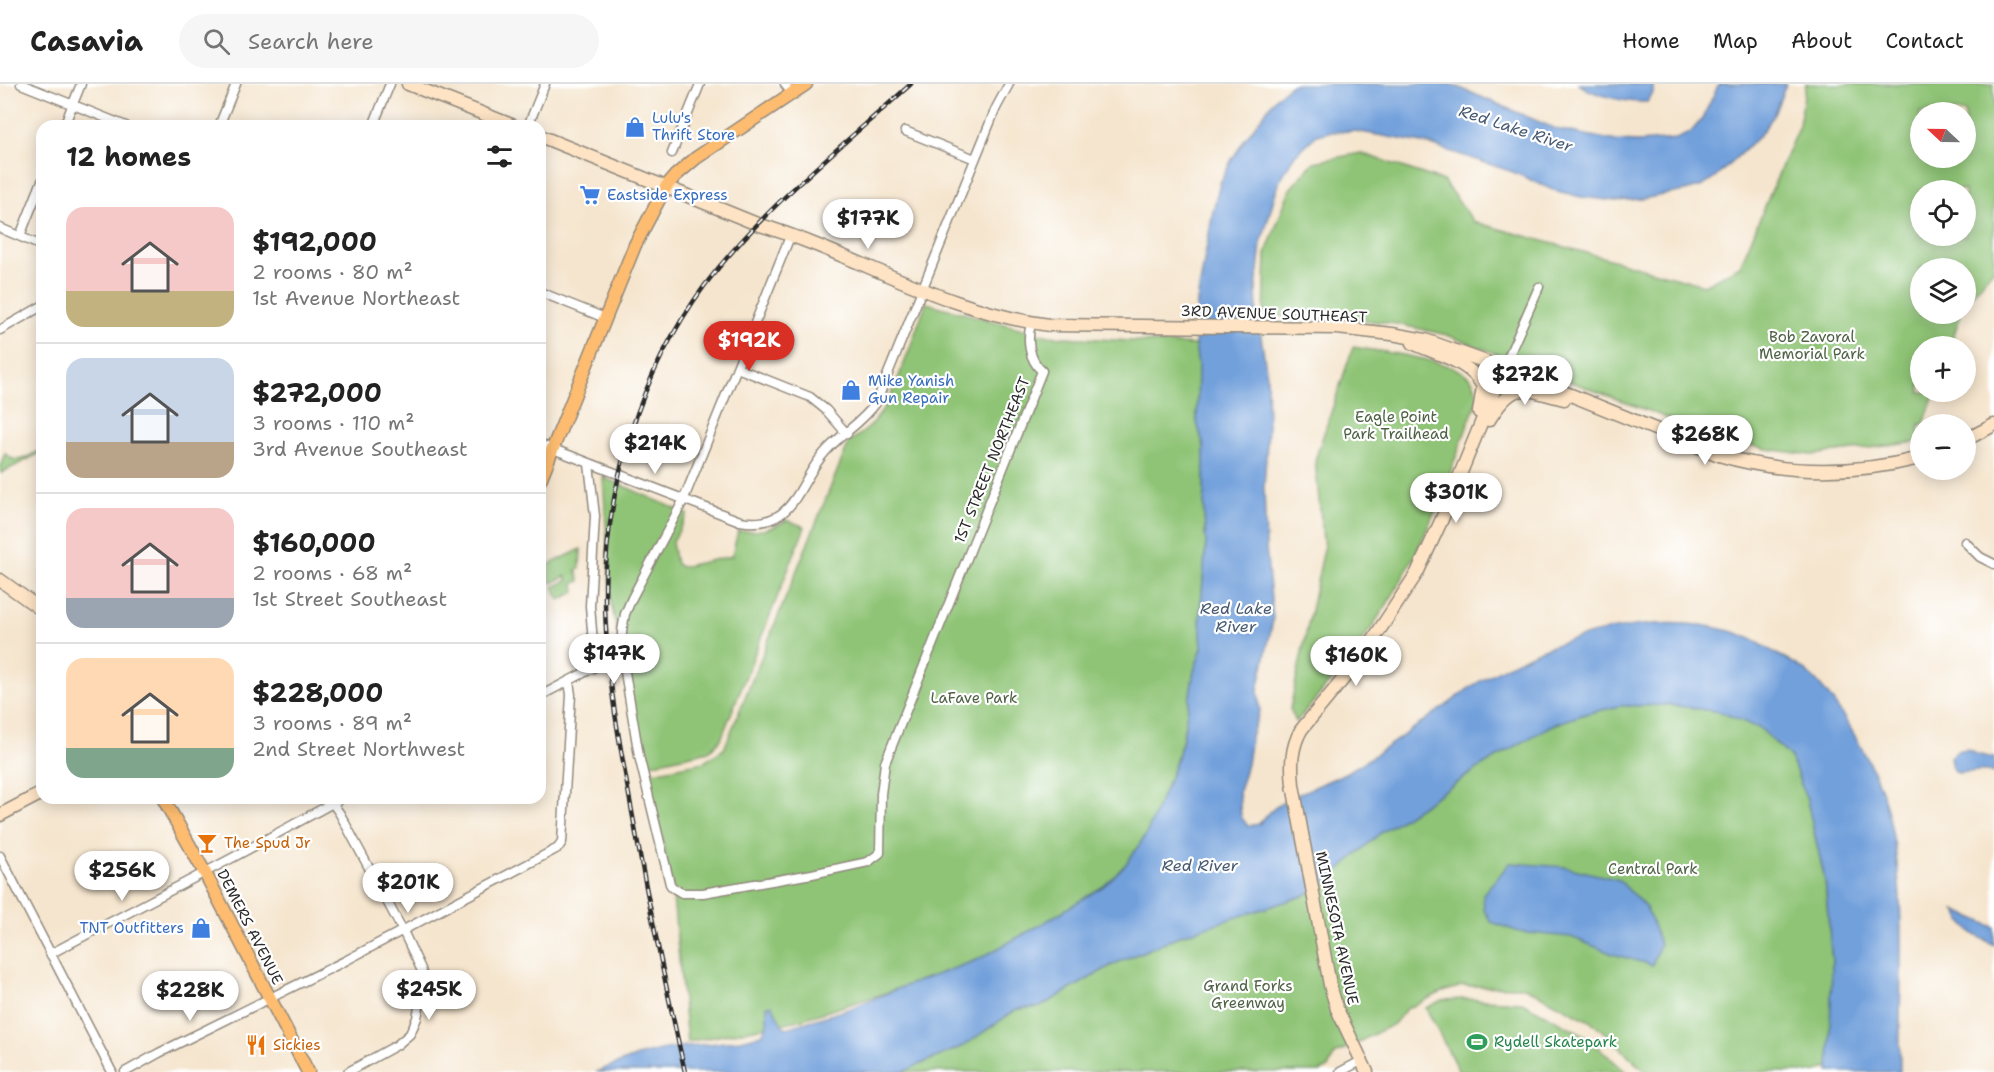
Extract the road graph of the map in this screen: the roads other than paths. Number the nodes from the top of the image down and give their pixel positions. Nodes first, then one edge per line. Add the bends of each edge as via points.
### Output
1 (21, 84) edge
2 (81, 84) edge
3 (236, 84) edge
4 (390, 84) edge
5 (408, 84) edge
6 (545, 84) edge
7 (700, 84) edge
8 (806, 84) edge
9 (1009, 84) edge
10 (788, 89) edge
11 (73, 104) junction
12 (66, 120) edge
13 (112, 120) edge
14 (221, 120) edge
15 (375, 120) edge
16 (499, 120) edge
17 (530, 120) edge
18 (905, 131) dead end
19 (546, 138) edge
20 (672, 153) dead end
21 (975, 159) junction
22 (665, 188) junction
23 (36, 196) edge
24 (0, 228) edge
25 (791, 234) junction
26 (20, 236) junction
27 (36, 243) edge
28 (1539, 287) dead end
29 (923, 289) junction
30 (546, 294) edge
31 (36, 309) edge
32 (605, 318) junction
33 (1031, 323) junction
34 (0, 330) edge
35 (1435, 348) junction
36 (737, 368) junction
37 (1503, 369) junction
38 (1604, 409) junction
39 (1994, 425) edge
40 (847, 434) junction
41 (1976, 434) edge
42 (546, 446) edge
43 (553, 449) junction
44 (1467, 457) junction
45 (1910, 460) edge
46 (589, 464) junction
47 (546, 466) edge
48 (683, 501) junction
49 (1965, 542) dead end
50 (1994, 564) edge
51 (0, 580) edge
52 (36, 606) edge
53 (569, 681) junction
54 (546, 693) edge
55 (36, 796) edge
56 (166, 804) edge
57 (324, 804) edge
58 (333, 804) edge
59 (0, 815) edge
60 (0, 856) edge
61 (205, 873) junction
62 (403, 931) junction
63 (50, 954) junction
64 (269, 997) junction
65 (1364, 1066) edge
66 (112, 1072) edge
67 (125, 1072) edge
68 (308, 1072) edge
69 (348, 1072) edge
70 (1340, 1072) edge

1 - 11 street
2 - 11 street
3 - 14 street
4 - 15 street
5 - 16 street
6 - 17 street
7 - 20 street
8 - 10 main road
9 - 21 street
10 - 22 main road via 696,158
11 - 12 street
11 - 13 street
18 - 21 street
19 - 22 street, 3RD AVENUE SOUTHEAST
21 - 29 street
22 - 25 street, 3RD AVENUE SOUTHEAST
22 - 32 main road via 635,245
23 - 26 street
24 - 26 street
25 - 29 street, 3RD AVENUE SOUTHEAST
25 - 36 street
26 - 27 street
28 - 37 street
29 - 33 street, 3RD AVENUE SOUTHEAST via 981,311
29 - 40 street via 876,403
30 - 32 street
31 - 34 street
32 - 43 main road
33 - 35 street, 3RD AVENUE SOUTHEAST via 1337,328 1392,334
33 - 48 street, 1ST STREET NORTHEAST via 1030,350 1042,371 885,763 881,780 880,853 868,862 703,893 682,893 669,884 639,756 622,654 622,631 632,598
35 - 37 street, 3RD AVENUE SOUTHEAST
35 - 44 street via 1472,370 1483,387
36 - 40 street via 810,397
36 - 48 street
37 - 38 street, 3RD AVENUE SOUTHEAST
37 - 44 street
38 - 44 street via 1524,390 1513,391 1504,397
38 - 45 street, 3RD AVENUE SOUTHEAST via 1719,455 1774,468 1845,471
39 - 41 street
40 - 48 street via 819,459 790,507 770,519 740,521
42 - 43 street
43 - 46 street
43 - 47 main road
44 - 65 street, MINNESOTA AVENUE via 1418,573 1363,655 1295,740 1293,785 1330,985
46 - 48 street
46 - 53 street via 595,516 590,606 595,667
49 - 50 street
51 - 52 street
53 - 54 street
53 - 62 street via 558,848
55 - 59 street
56 - 61 main road, DEMERS AVENUE
57 - 61 street
58 - 62 street
60 - 63 street
61 - 63 street
61 - 64 main road, DEMERS AVENUE
62 - 64 street
62 - 69 street via 424,981 415,1023 404,1040
63 - 66 street
64 - 67 street
64 - 68 main road, DEMERS AVENUE
65 - 70 street

